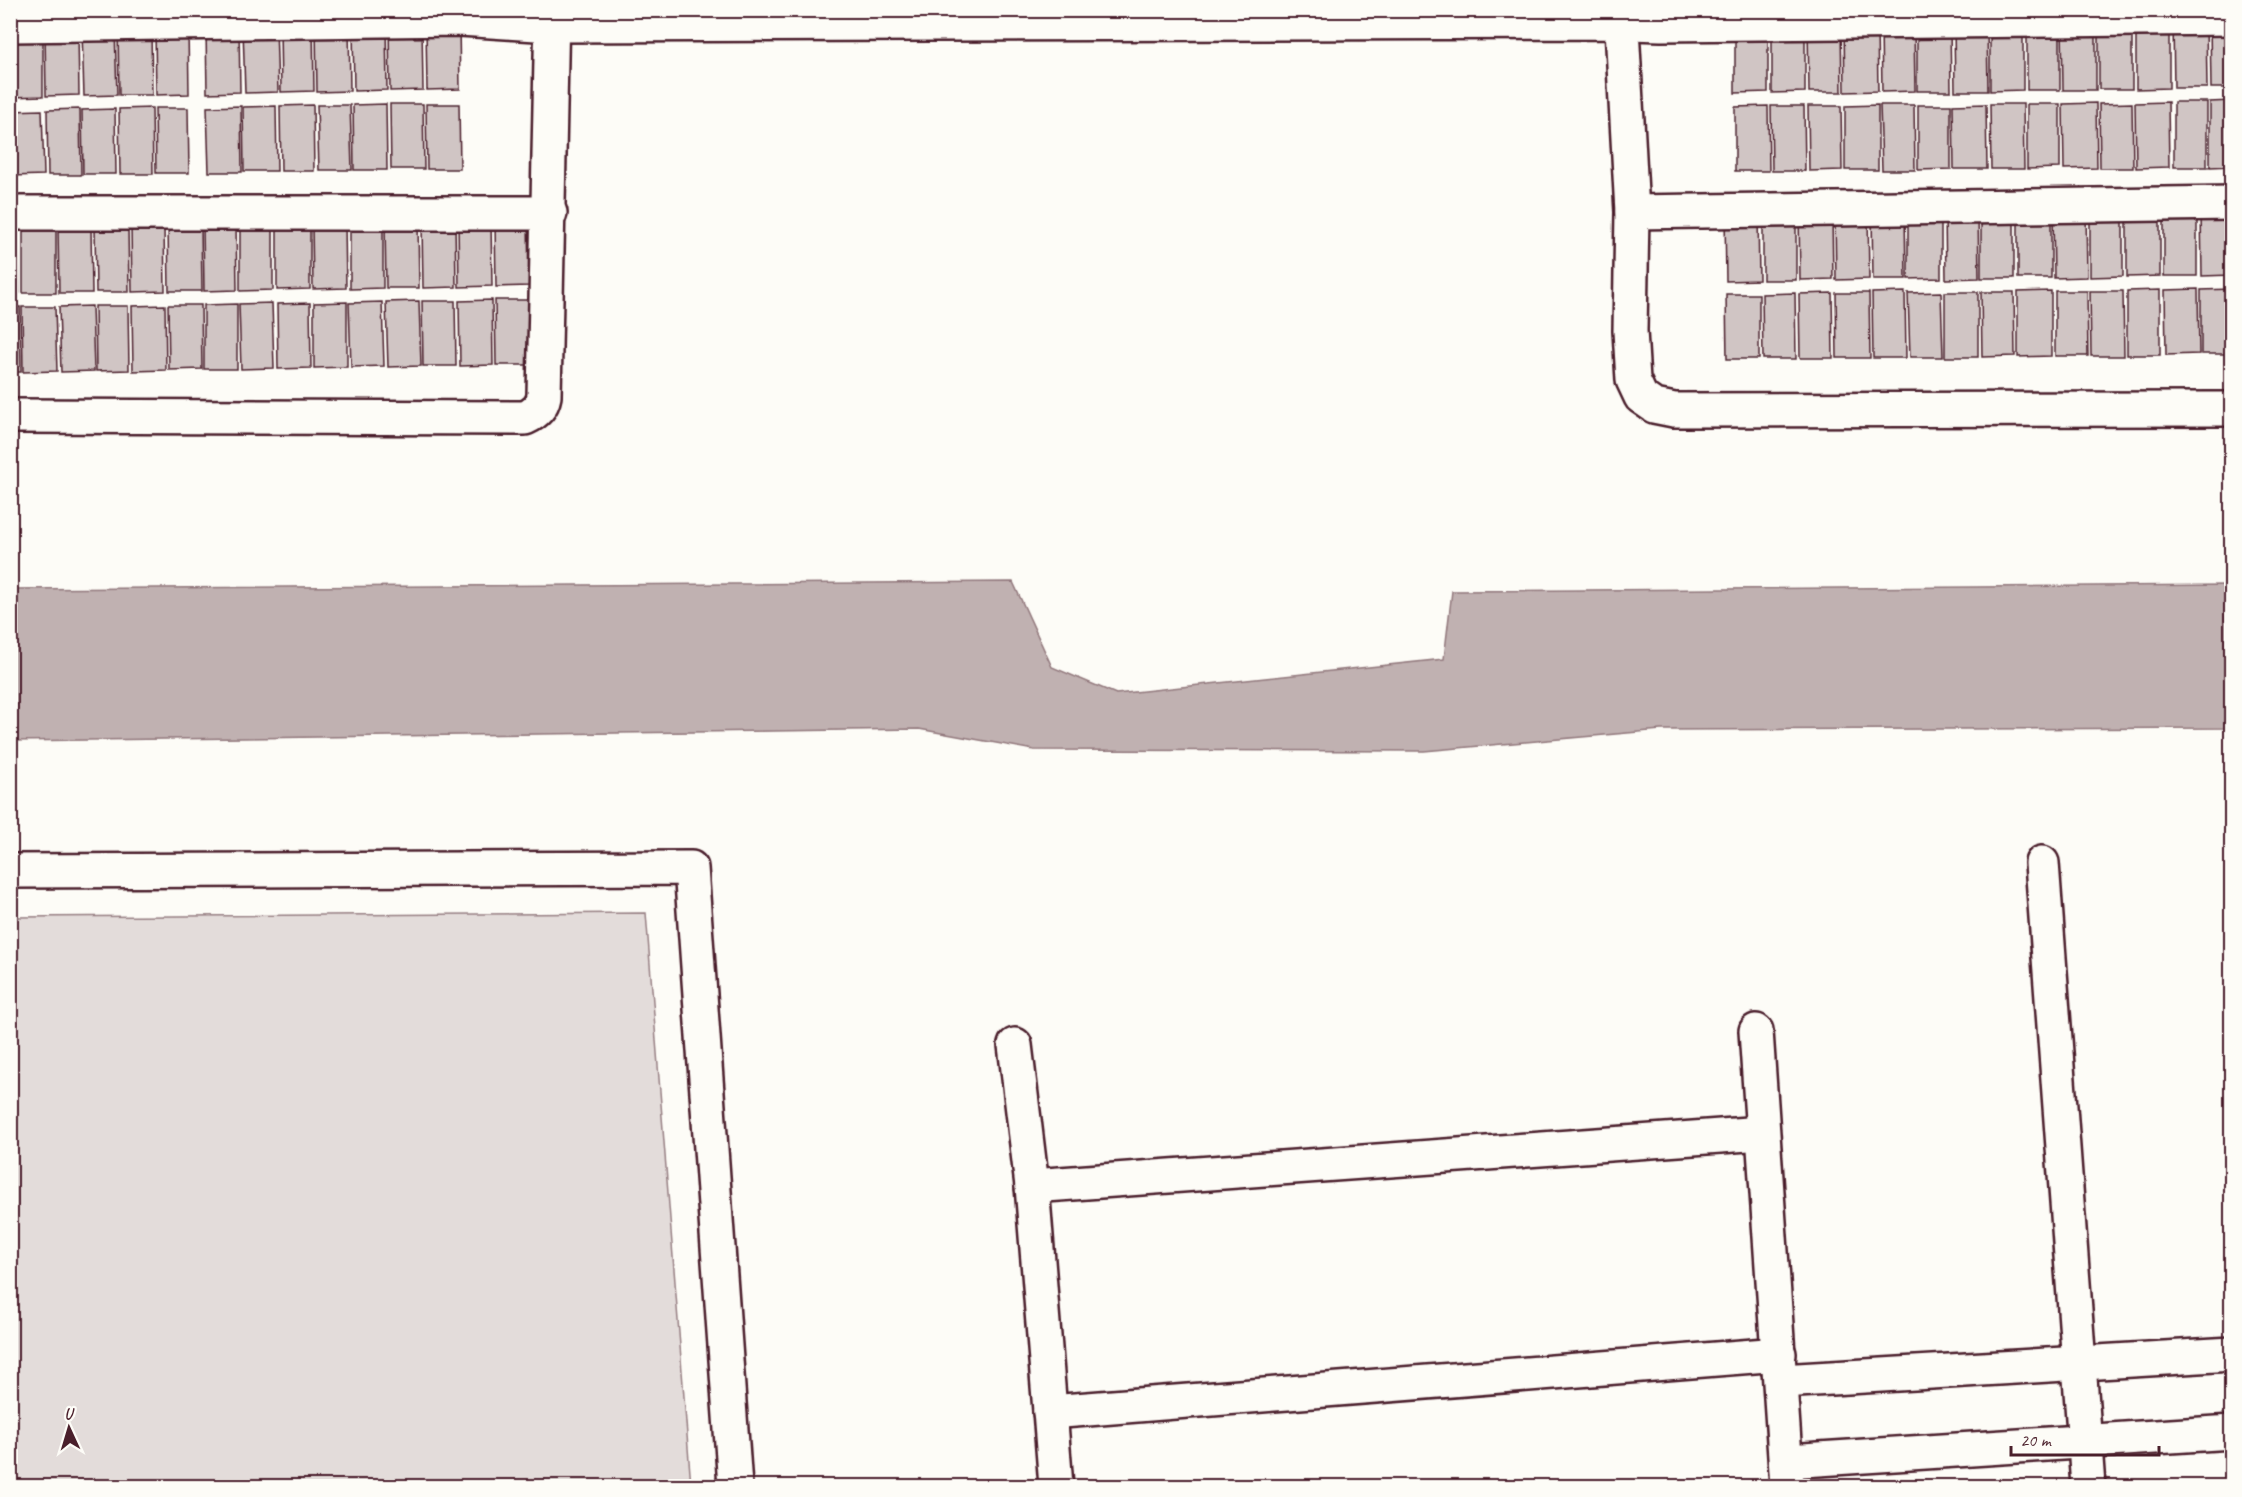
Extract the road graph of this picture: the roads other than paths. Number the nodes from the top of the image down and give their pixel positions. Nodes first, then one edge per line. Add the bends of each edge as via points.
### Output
1 (1621, 17) edge
2 (552, 18) edge
3 (2232, 18) edge
4 (10, 25) edge
5 (2232, 202) edge
6 (1632, 212) junction
7 (10, 213) edge
8 (550, 213) junction
9 (2232, 409) edge
10 (10, 416) edge
11 (2042, 864) dead end
12 (10, 871) edge
13 (1756, 1030) dead end
14 (1015, 1045) dead end
15 (1762, 1132) junction
16 (1032, 1186) junction
17 (2232, 1354) edge
18 (2079, 1363) junction
19 (1780, 1367) junction
20 (1050, 1412) junction
21 (2232, 1432) edge
22 (2085, 1442) junction
23 (1788, 1474) edge
24 (735, 1486) edge
25 (1056, 1486) edge
26 (2088, 1486) edge

1 - 2 street
1 - 3 street
1 - 6 street
2 - 4 street
2 - 8 street
5 - 6 street
6 - 9 street via 1633,380 1641,398 1654,406 1674,410
7 - 8 street
8 - 10 street via 544,396 533,415
11 - 18 street
12 - 24 street via 691,868
13 - 15 street
14 - 16 street
15 - 16 street
15 - 19 street
16 - 20 street
17 - 18 street
18 - 19 street
18 - 22 street
19 - 20 street
19 - 23 street
20 - 25 street
21 - 22 street
22 - 23 street
22 - 26 street

